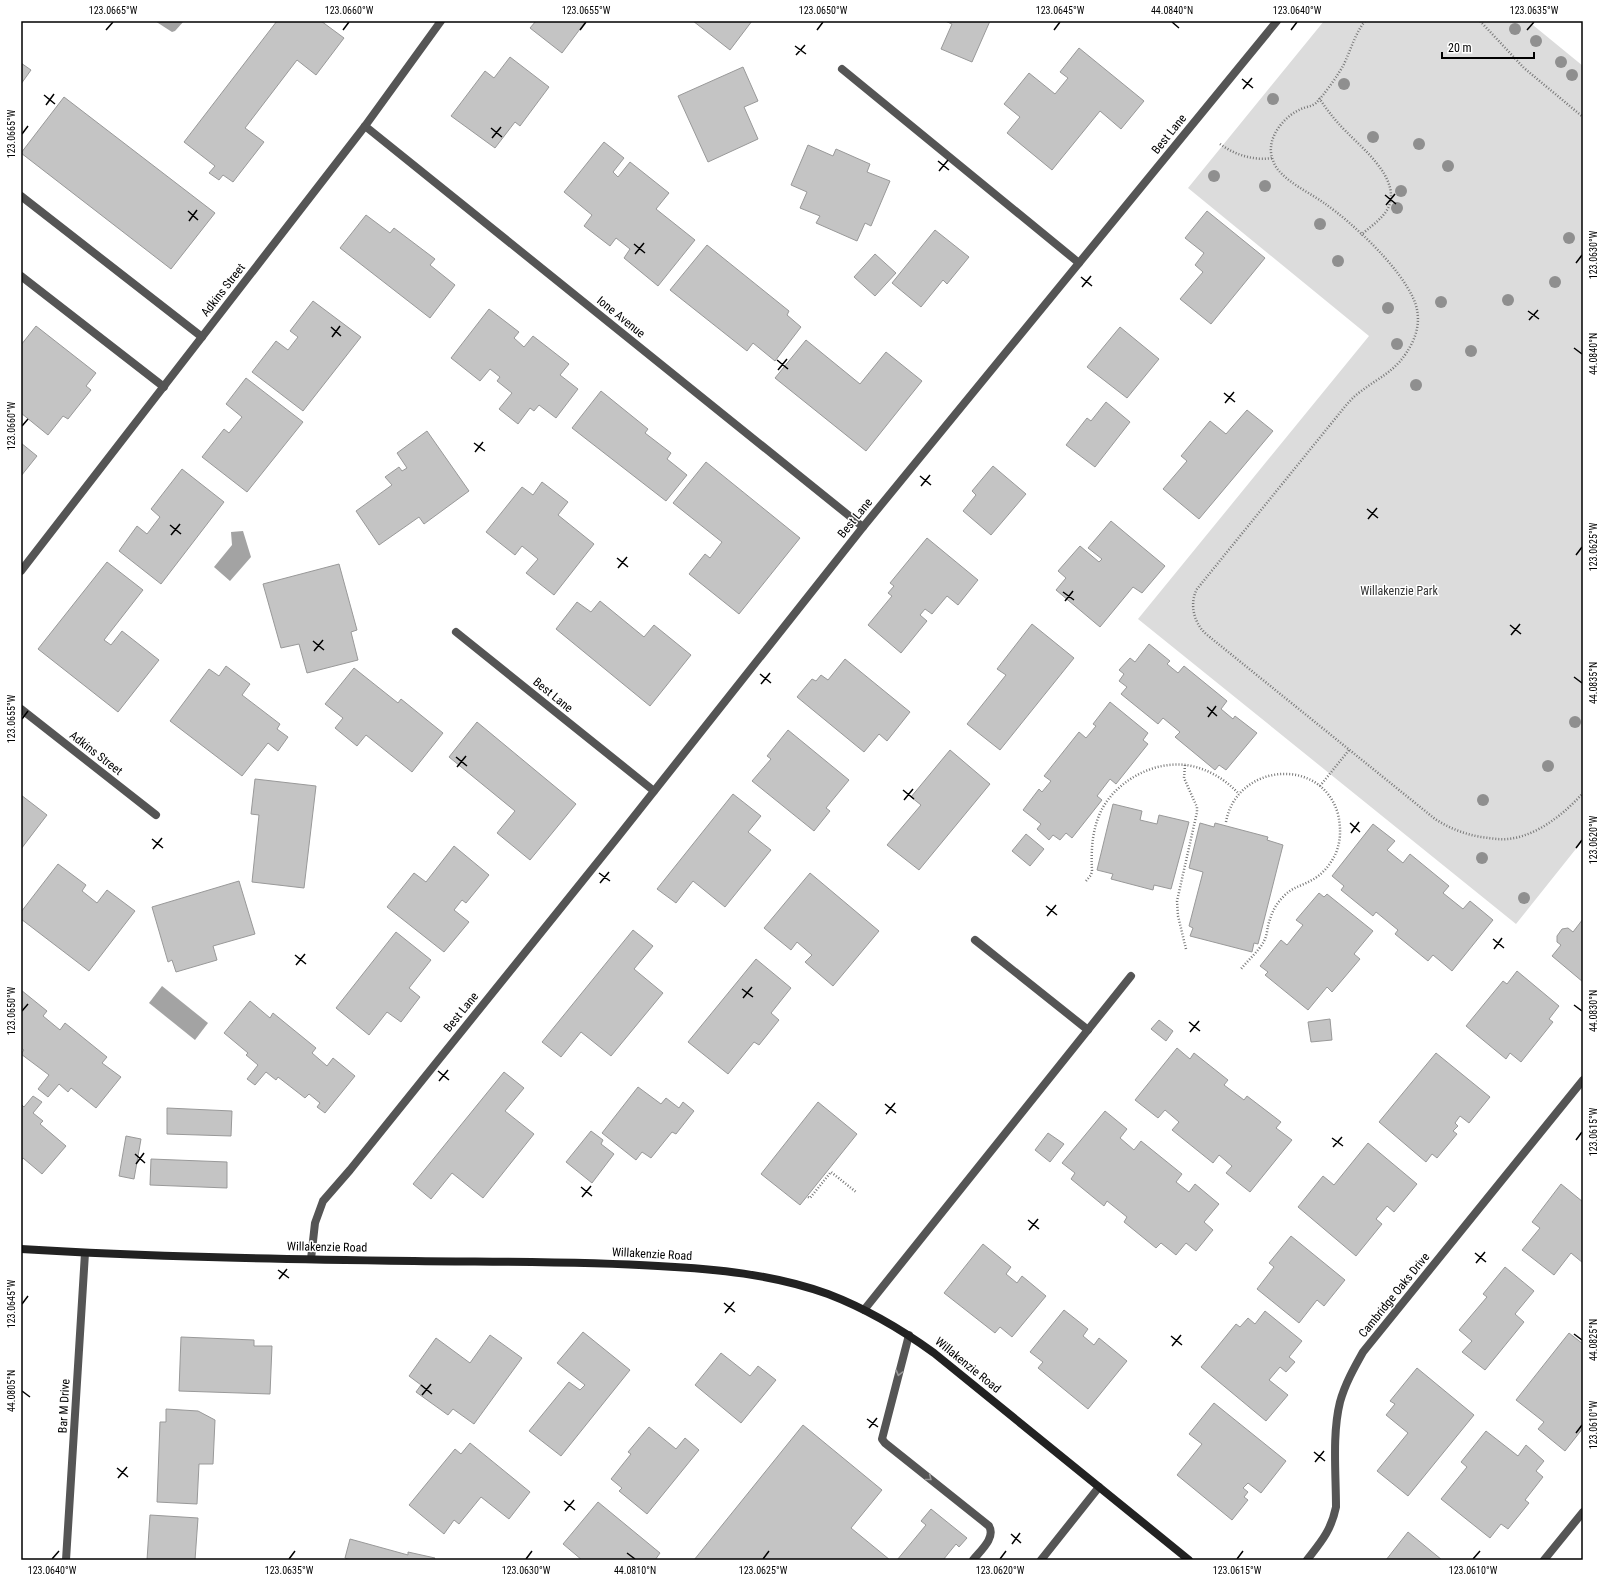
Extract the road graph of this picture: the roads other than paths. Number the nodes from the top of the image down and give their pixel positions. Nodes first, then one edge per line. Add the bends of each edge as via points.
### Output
1 (441, 21) edge
2 (1277, 21) edge
3 (842, 69) dead end
4 (365, 126) junction
5 (21, 196) edge
6 (1079, 263) junction
7 (21, 276) edge
8 (202, 337) junction
9 (164, 387) junction
10 (863, 527) junction
11 (21, 571) edge
12 (456, 632) dead end
13 (21, 709) edge
14 (654, 791) junction
15 (156, 815) dead end
16 (975, 940) dead end
17 (1131, 976) dead end
18 (1088, 1030) junction
19 (1583, 1080) edge
20 (21, 1249) edge
21 (85, 1253) junction
22 (311, 1259) junction
23 (864, 1310) junction
24 (909, 1335) junction
25 (1099, 1487) junction
26 (1583, 1512) edge
27 (977, 1559) edge
28 (66, 1560) edge
29 (1041, 1560) edge
30 (1189, 1560) edge
31 (1307, 1560) edge
32 (1544, 1560) edge

1 - 4 street, Adkins Street
2 - 6 street, Best Lane
3 - 6 street
4 - 8 street, Adkins Street
4 - 10 street, Ione Avenue
5 - 8 street
6 - 10 street, Best Lane
7 - 9 street
8 - 9 street, Adkins Street
9 - 11 street, Adkins Street
10 - 14 street, Best Lane
12 - 14 street, Best Lane
13 - 15 street, Adkins Street
14 - 22 street, Best Lane via 323,1201 315,1223
16 - 18 street
17 - 18 street
18 - 23 street
19 - 31 street, Cambridge Oaks Drive via 1355,1365 1337,1416 1336,1507 1333,1521 1328,1534
20 - 21 street, Willakenzie Road
21 - 22 street, Willakenzie Road
21 - 28 street, Bar M Drive
22 - 23 street, Willakenzie Road via 614,1264 741,1272 827,1294
23 - 24 street, Willakenzie Road
24 - 25 street, Willakenzie Road
24 -> 27 street via 882,1439 989,1526 991,1536
25 - 29 street
25 - 30 street, Willakenzie Road
26 - 32 street

